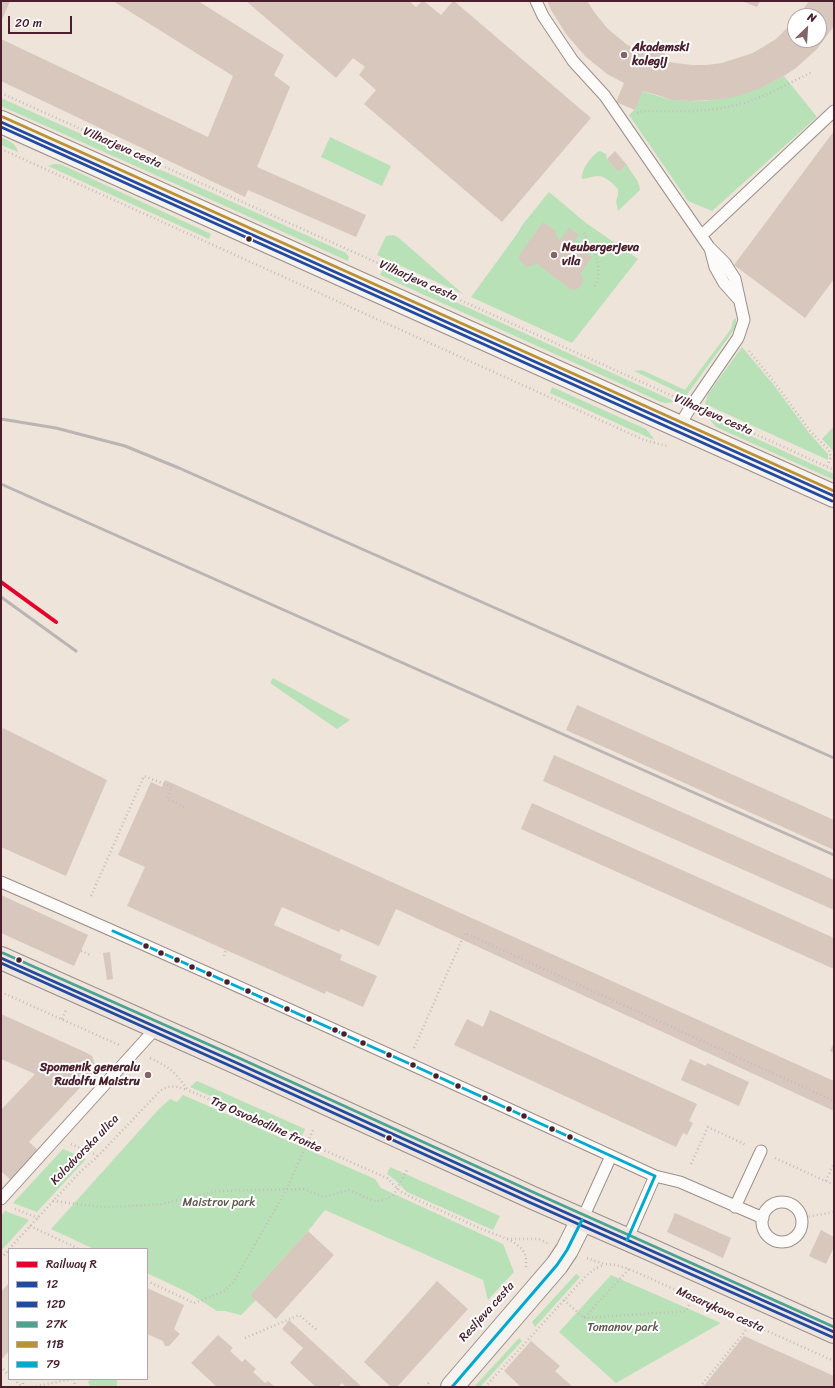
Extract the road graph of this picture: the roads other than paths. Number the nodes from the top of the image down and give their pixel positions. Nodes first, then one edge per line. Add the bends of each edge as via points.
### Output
1 (536, 1) edge
2 (834, 111) edge
3 (1, 122) edge
4 (702, 235) junction
5 (679, 426) junction
6 (834, 496) edge
7 (1, 882) edge
8 (1, 958) edge
9 (156, 1028) junction
10 (761, 1152) road end
11 (611, 1156) junction
12 (655, 1176) junction
13 (5, 1203) edge
14 (735, 1207) junction
15 (762, 1218) junction
16 (582, 1220) junction
17 (627, 1240) junction
18 (834, 1332) edge
19 (443, 1381) edge

1 - 4 lane via 573,61 619,116
2 - 4 lane
3 - 5 main road, Vilharjeva cesta
4 - 5 lane via 735,279 744,320 738,338
5 - 6 main road, Vilharjeva cesta
7 - 11 lane
8 - 9 main road
9 - 13 lane via 56,1138
9 - 16 main road
10 - 14 lane
11 - 12 lane
11 - 16 lane
12 - 14 lane via 680,1182
12 - 17 lane
14 - 15 lane
15 - 15 lane via 764,1230 768,1235 784,1242 795,1237 802,1223 799,1211 794,1206 782,1202 769,1207
16 - 17 main road
16 - 19 main road, Resljeva cesta via 558,1265
17 - 18 main road

